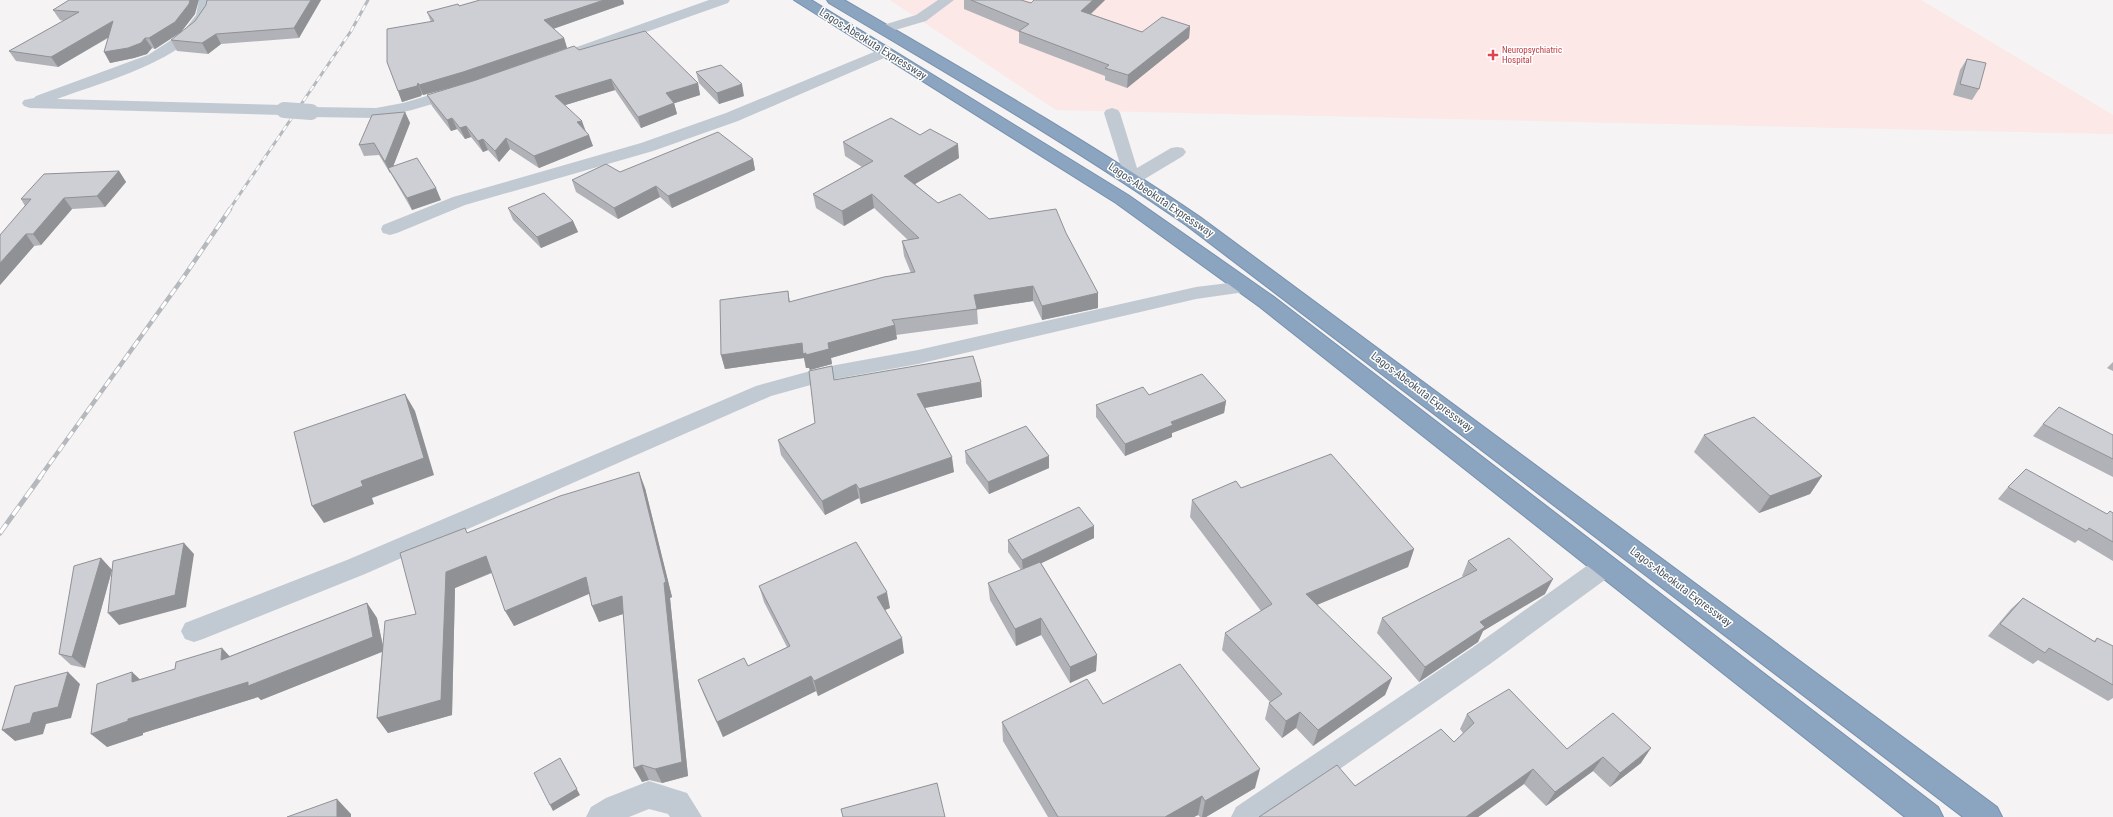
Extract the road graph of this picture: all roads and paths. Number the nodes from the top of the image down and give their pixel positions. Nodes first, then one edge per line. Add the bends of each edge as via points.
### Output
1 (206, 0) edge
2 (723, 0) edge
3 (801, 0) edge
4 (834, 0) edge
5 (947, 0) edge
6 (885, 29) junction
7 (886, 52) junction
8 (548, 61) edge
9 (474, 87) edge
10 (1112, 113) dead end
11 (1177, 152) dead end
12 (1132, 179) junction
13 (390, 229) dead end
14 (1245, 287) junction
15 (1604, 567) junction
16 (194, 631) dead end
17 (601, 817) edge
18 (687, 817) edge
19 (1246, 817) edge
20 (1928, 817) edge
21 (1987, 817) edge

1 - 9 street, bridge via 203,15 187,36 153,58 30,103 376,113
2 - 8 street
3 - 7 highway, Lagos-Abeokuta Expressway
4 - 6 highway, Lagos-Abeokuta Expressway
5 - 6 street via 921,18
6 - 12 highway, Lagos-Abeokuta Expressway
7 - 13 street via 732,117 647,147 459,201
7 - 14 highway, Lagos-Abeokuta Expressway via 1122,199
10 - 12 street
11 - 12 street
12 - 21 highway, Lagos-Abeokuta Expressway via 1258,268
14 - 15 highway, Lagos-Abeokuta Expressway
14 - 16 street via 1196,293 918,357 825,374 764,391 356,567
15 - 19 street via 1481,656
15 - 20 highway, Lagos-Abeokuta Expressway
17 - 18 street via 649,795 677,803

